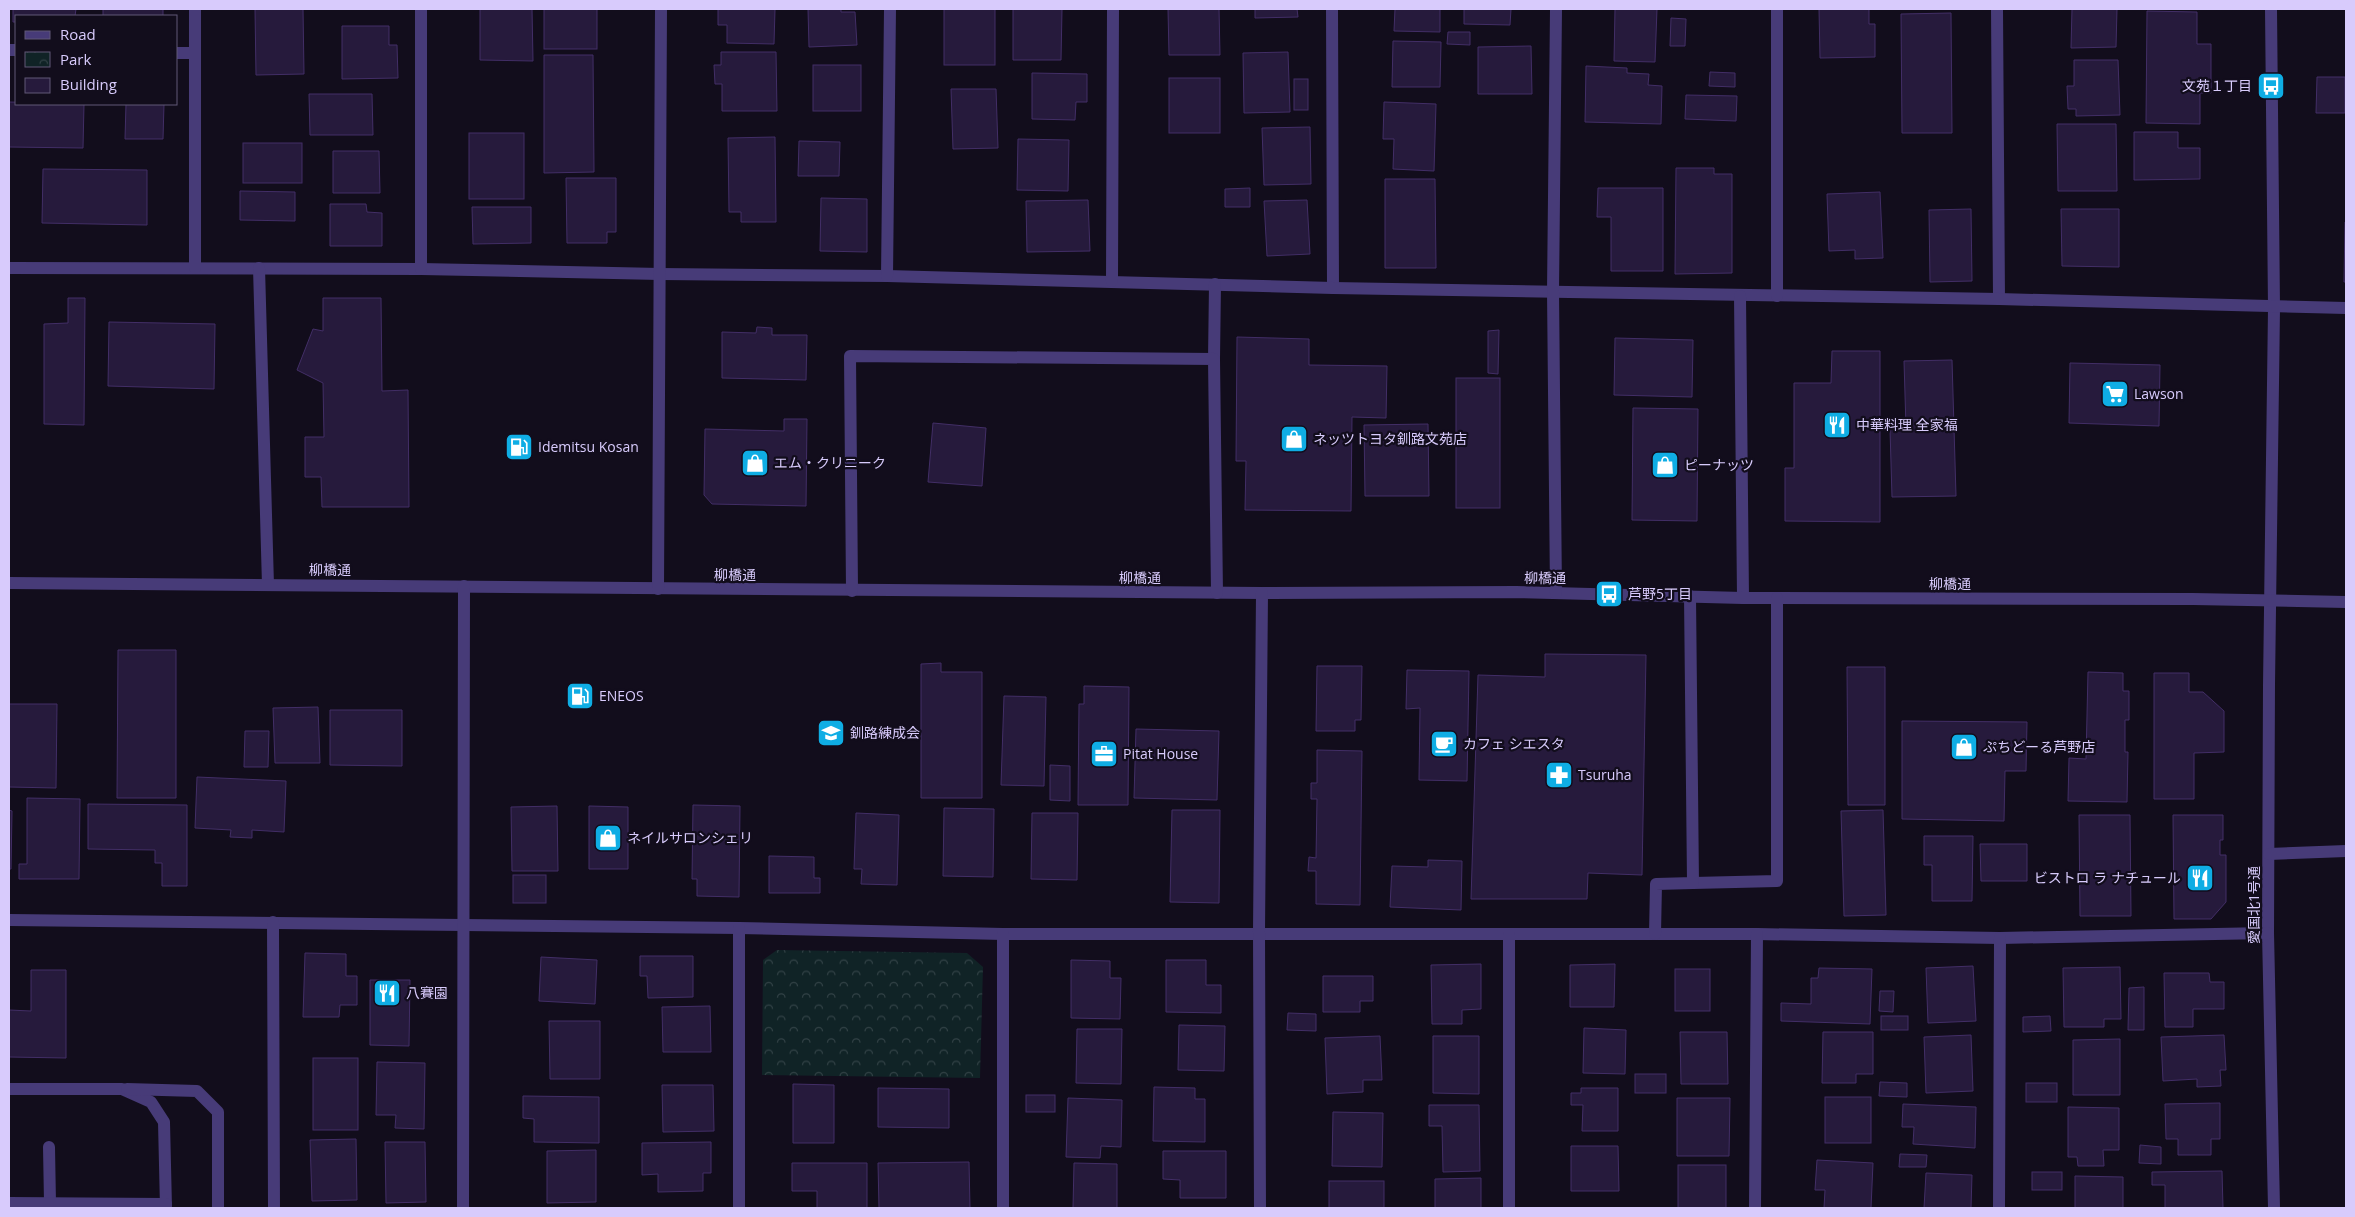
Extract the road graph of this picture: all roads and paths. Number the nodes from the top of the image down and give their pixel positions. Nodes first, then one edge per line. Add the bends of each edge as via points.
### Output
1 (195, 9) edge
2 (421, 9) edge
3 (661, 9) edge
4 (890, 9) edge
5 (1113, 9) edge
6 (1332, 9) edge
7 (1556, 9) edge
8 (1777, 9) edge
9 (1997, 9) edge
10 (2271, 9) edge
11 (178, 53) edge
12 (195, 53) junction
13 (9, 268) edge
14 (194, 268) junction
15 (259, 268) junction
16 (420, 269) junction
17 (660, 274) junction
18 (887, 276) junction
19 (1112, 281) junction
20 (1215, 284) junction
21 (1333, 288) junction
22 (1552, 291) junction
23 (1740, 296) junction
24 (1777, 296) junction
25 (1999, 299) junction
26 (2274, 308) junction
27 (2346, 308) edge
28 (1214, 359) junction
29 (9, 583) edge
30 (268, 584) junction
31 (464, 586) junction
32 (658, 589) junction
33 (852, 591) junction
34 (1216, 593) junction
35 (1262, 593) junction
36 (1556, 593) junction
37 (1690, 596) junction
38 (1743, 598) junction
39 (1777, 598) junction
40 (2271, 602) junction
41 (2346, 602) edge
42 (2346, 851) edge
43 (2269, 854) junction
44 (1693, 882) junction
45 (9, 920) edge
46 (273, 922) junction
47 (462, 926) junction
48 (739, 928) junction
49 (1258, 932) junction
50 (2268, 933) junction
51 (1003, 934) junction
52 (1655, 934) junction
53 (1757, 934) junction
54 (1509, 935) junction
55 (2000, 938) junction
56 (9, 1089) edge
57 (122, 1089) junction
58 (49, 1147) dead end
59 (9, 1203) edge
60 (50, 1203) junction
61 (166, 1206) edge
62 (218, 1208) edge
63 (274, 1208) edge
64 (463, 1208) edge
65 (739, 1208) edge
66 (1003, 1208) edge
67 (1260, 1208) edge
68 (1509, 1208) edge
69 (1755, 1208) edge
70 (2000, 1208) edge
71 (2274, 1208) edge

1 - 12 street
2 - 16 street
3 - 17 street
4 - 18 street
5 - 19 street
6 - 21 street
7 - 22 street
8 - 24 street
9 - 25 street
10 - 26 street, 愛国北1号通
11 - 12 street
12 - 14 street
13 - 14 street
14 - 15 street
15 - 16 street
15 - 30 street
16 - 17 street
17 - 18 street
17 - 32 street
18 - 19 street
19 - 20 street
20 - 21 street
20 - 28 street
21 - 22 street
22 - 23 street
22 - 36 street
23 - 24 street
23 - 38 street
24 - 25 street
25 - 26 street
26 - 27 street
26 - 40 street, 愛国北1号通
28 - 33 street via 850,356
28 - 34 street
29 - 30 street, 柳橋通
30 - 31 street, 柳橋通
31 - 32 street, 柳橋通
31 - 47 street
32 - 33 street, 柳橋通
33 - 34 street, 柳橋通
34 - 35 street, 柳橋通
35 - 36 street, 柳橋通
35 - 49 street
36 - 37 street, 柳橋通
37 - 38 street, 柳橋通
37 - 44 street
38 - 39 street, 柳橋通
39 - 40 street, 柳橋通
39 - 44 street via 1777,881
40 - 41 street, 柳橋通
40 - 43 street, 愛国北1号通
42 - 43 street
43 - 50 street, 愛国北1号通
44 - 52 street via 1656,884
45 - 46 street
46 - 47 street
46 - 63 street
47 - 48 street
47 - 64 street
48 - 51 street
48 - 65 street
49 - 51 street
49 - 54 street
49 - 67 street
50 - 55 street
50 - 71 street, 愛国北1号通
51 - 66 street
52 - 53 street
52 - 54 street
53 - 55 street
53 - 69 street
54 - 68 street
55 - 70 street
56 - 57 street
57 - 61 street via 151,1102 164,1122
57 - 62 street via 197,1091 218,1112
58 - 60 street
59 - 60 street
60 - 61 street

